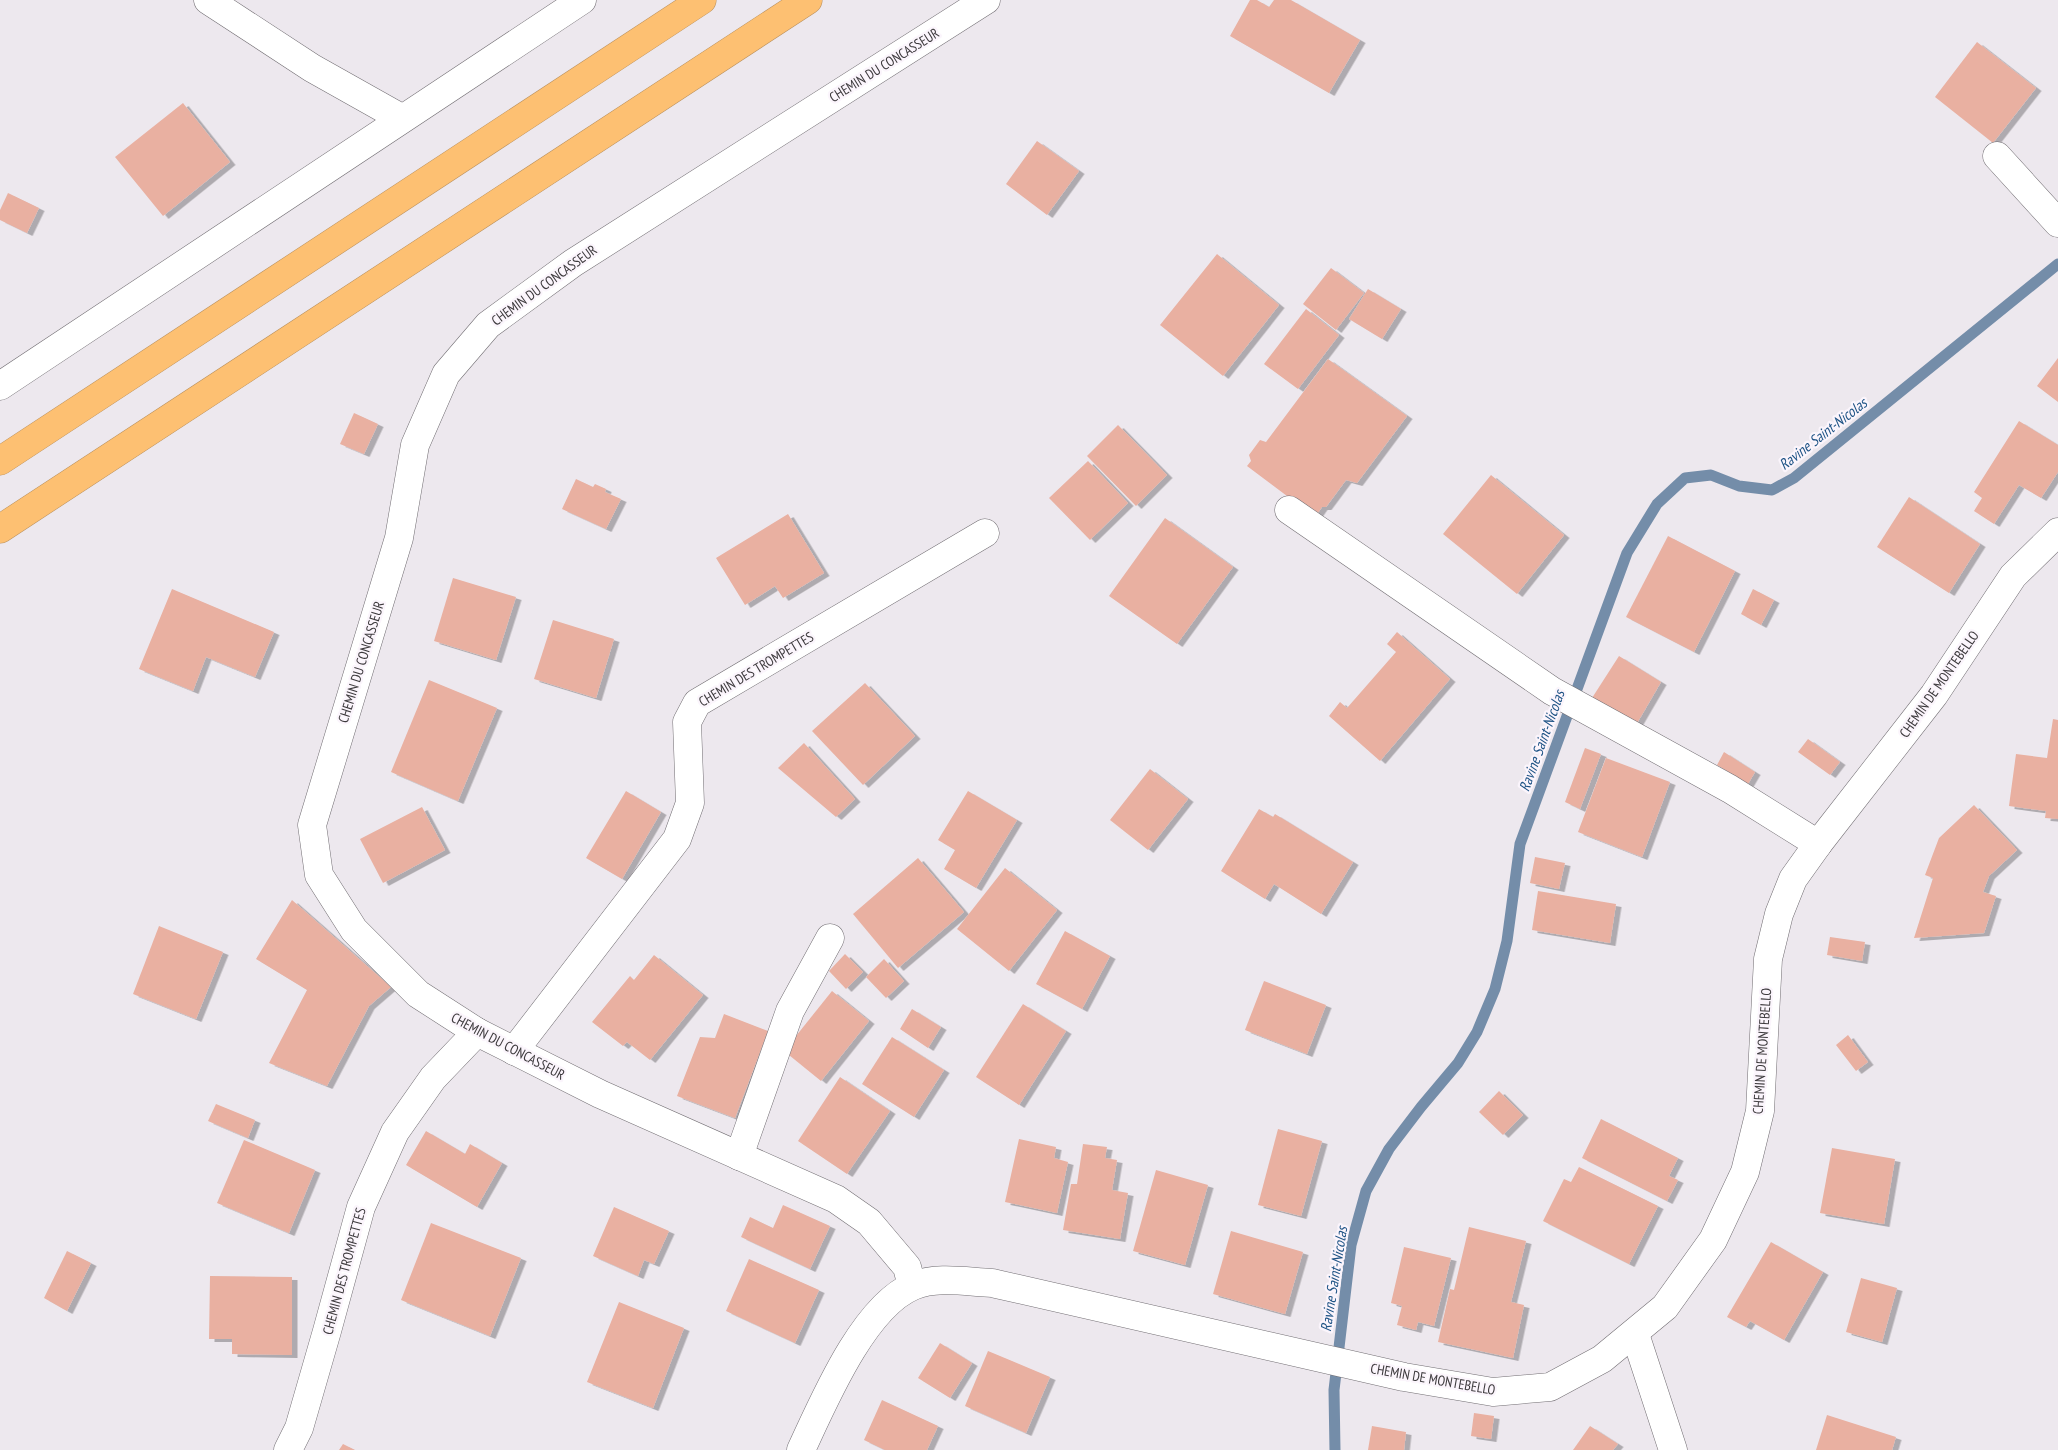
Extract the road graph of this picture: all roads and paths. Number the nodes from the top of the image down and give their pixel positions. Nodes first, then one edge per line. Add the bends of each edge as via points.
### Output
1 (208, 0) edge
2 (582, 0) edge
3 (702, 0) edge
4 (808, 0) edge
5 (986, 0) edge
6 (401, 118) junction
7 (1997, 156) dead end
8 (2058, 223) edge
9 (0, 386) edge
10 (0, 461) edge
11 (1289, 510) dead end
12 (0, 529) edge
13 (2058, 532) edge
14 (985, 533) dead end
15 (1818, 844) junction
16 (830, 938) dead end
17 (477, 1032) junction
18 (514, 1051) junction
19 (740, 1156) junction
20 (912, 1286) junction
21 (1635, 1334) junction
22 (288, 1450) edge
23 (801, 1450) edge
24 (1673, 1450) edge

1 - 6 street via 312,68
2 - 6 street
3 - 10 highway
4 - 12 highway
5 - 17 street, CHEMIN DU CONCASSEUR via 573,263 488,325 446,374 415,445 399,538 312,825 319,875 354,930 418,994
6 - 9 street
7 - 8 street
11 - 15 street via 1552,691 1730,789
13 - 15 street, CHEMIN DE MONTEBELLO via 2013,576 1934,695
14 - 18 street, CHEMIN DES TROMPETTES via 697,703 687,722 690,803 677,839
15 - 21 street, CHEMIN DE MONTEBELLO via 1793,879 1779,914 1768,959 1760,1111 1745,1172 1714,1240 1665,1308
16 - 19 street via 790,1011
17 - 18 street, CHEMIN DU CONCASSEUR
17 - 22 street, CHEMIN DES TROMPETTES via 433,1078 395,1132 361,1207 298,1428
18 - 19 street, CHEMIN DU CONCASSEUR via 600,1094
19 - 20 street, CHEMIN DU CONCASSEUR via 836,1199 868,1222 907,1267
20 - 21 street, CHEMIN DE MONTEBELLO via 940,1281 992,1283 1404,1377 1493,1392 1550,1387 1602,1359
20 - 23 street, CHEMIN DE MONTEBELLO via 865,1326
21 - 24 street

